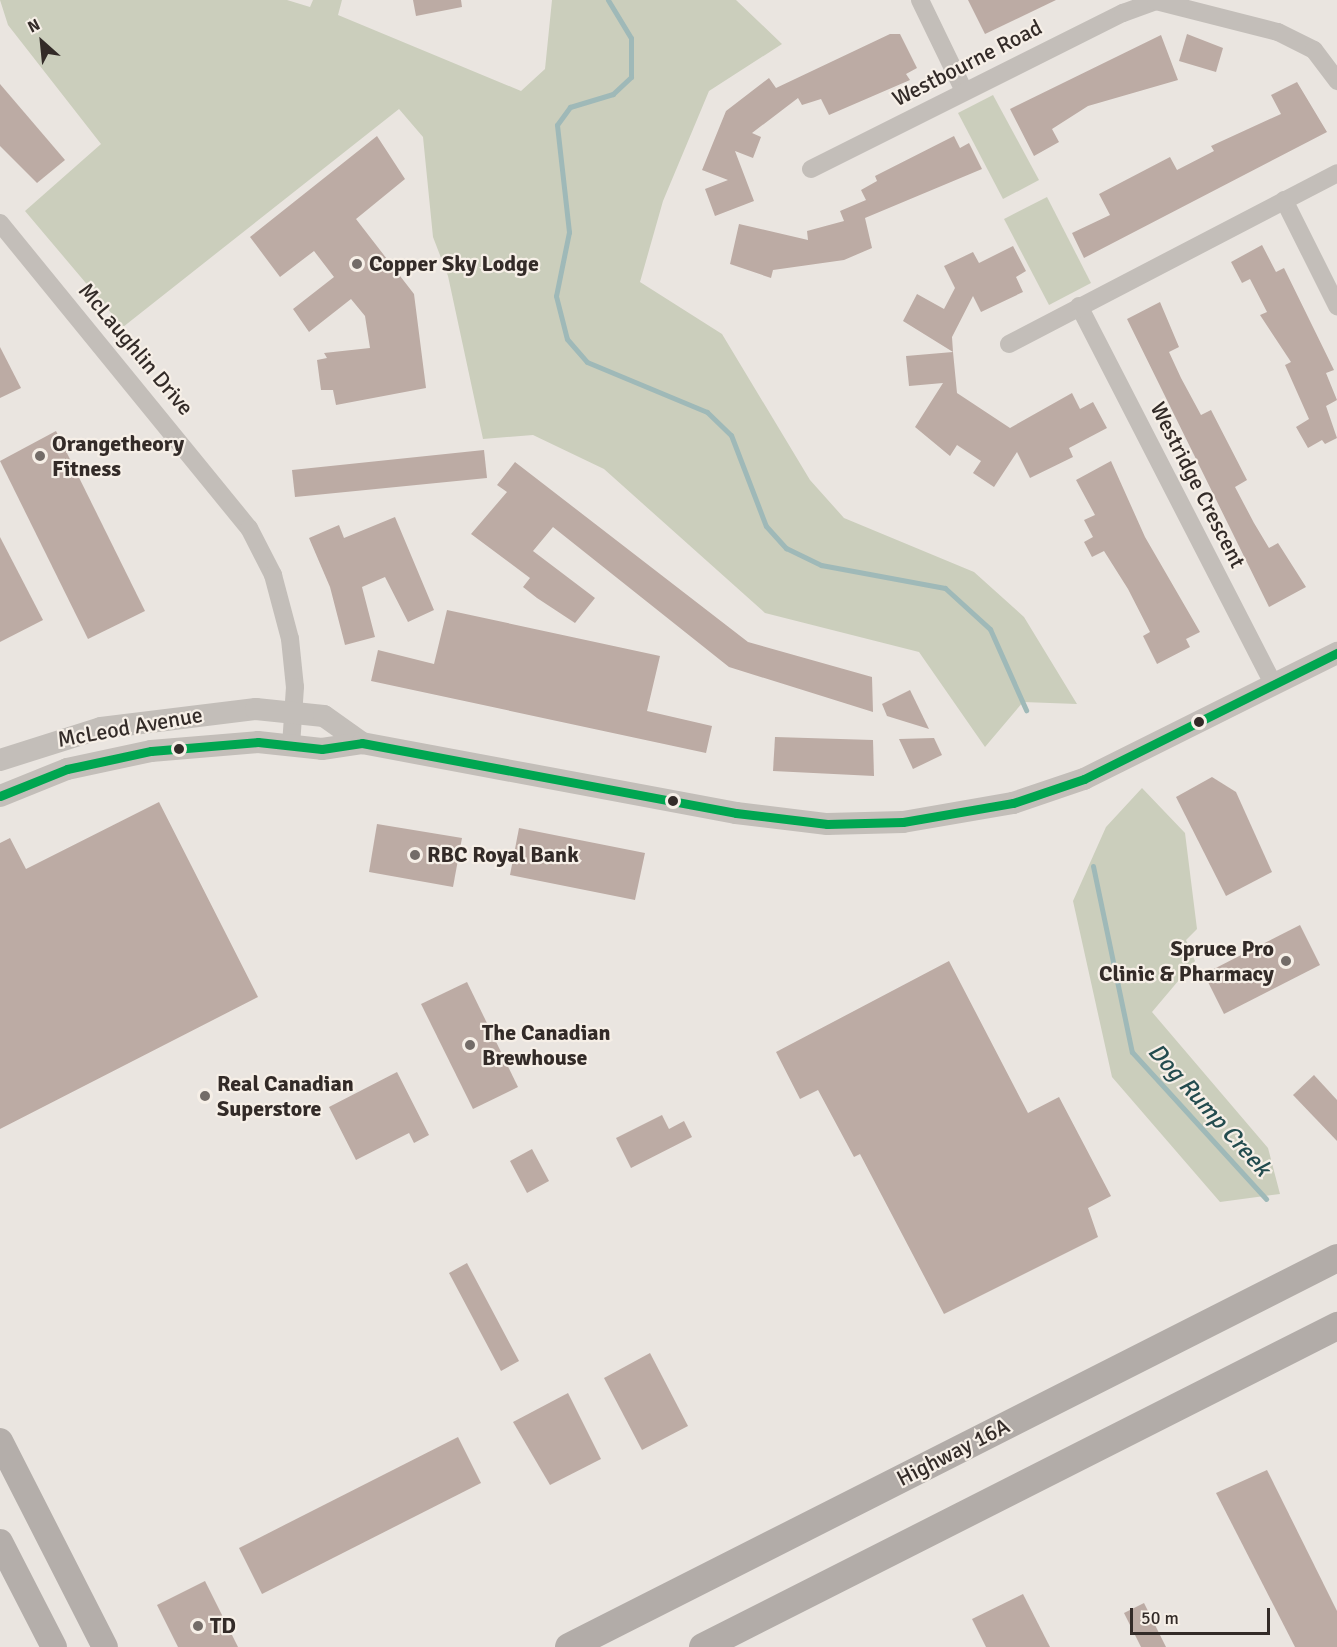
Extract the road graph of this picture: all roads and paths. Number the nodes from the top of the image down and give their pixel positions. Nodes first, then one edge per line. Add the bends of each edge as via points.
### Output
1 (920, 0) edge
2 (1337, 81) edge
3 (964, 92) junction
4 (811, 169) dead end
5 (1337, 173) edge
6 (1284, 200) junction
7 (0, 224) edge
8 (1079, 306) junction
9 (1337, 306) edge
10 (1009, 344) dead end
11 (1337, 653) edge
12 (1274, 685) junction
13 (294, 713) junction
14 (362, 743) junction
15 (291, 745) junction
16 (0, 760) edge
17 (0, 795) edge
18 (1337, 1258) edge
19 (1337, 1326) edge
20 (0, 1441) edge
21 (0, 1542) edge
22 (54, 1647) edge
23 (105, 1647) edge
24 (569, 1647) edge
25 (704, 1647) edge

1 - 3 street
2 - 3 street, Westbourne Road via 1314,50 1278,32 1156,1
3 - 4 street, Westbourne Road
5 - 6 street
6 - 8 street
6 - 9 street
7 - 13 street, McLaughlin Drive via 249,528 283,607 294,663
8 - 10 street
8 - 12 street, Westridge Crescent
11 - 12 street, McLeod Avenue
12 - 14 street, McLeod Avenue via 1083,779 1013,803 903,822 827,824 736,813
13 - 14 street, McLeod Avenue via 324,716
13 - 15 street, McLaughlin Drive
13 - 16 street, McLeod Avenue via 256,710 148,719 40,744
14 - 15 street, McLeod Avenue via 322,749
15 - 17 street, McLeod Avenue via 258,742 151,751 67,770
18 - 24 main road, Highway 16A
19 - 25 main road
20 - 23 main road
21 - 22 main road

